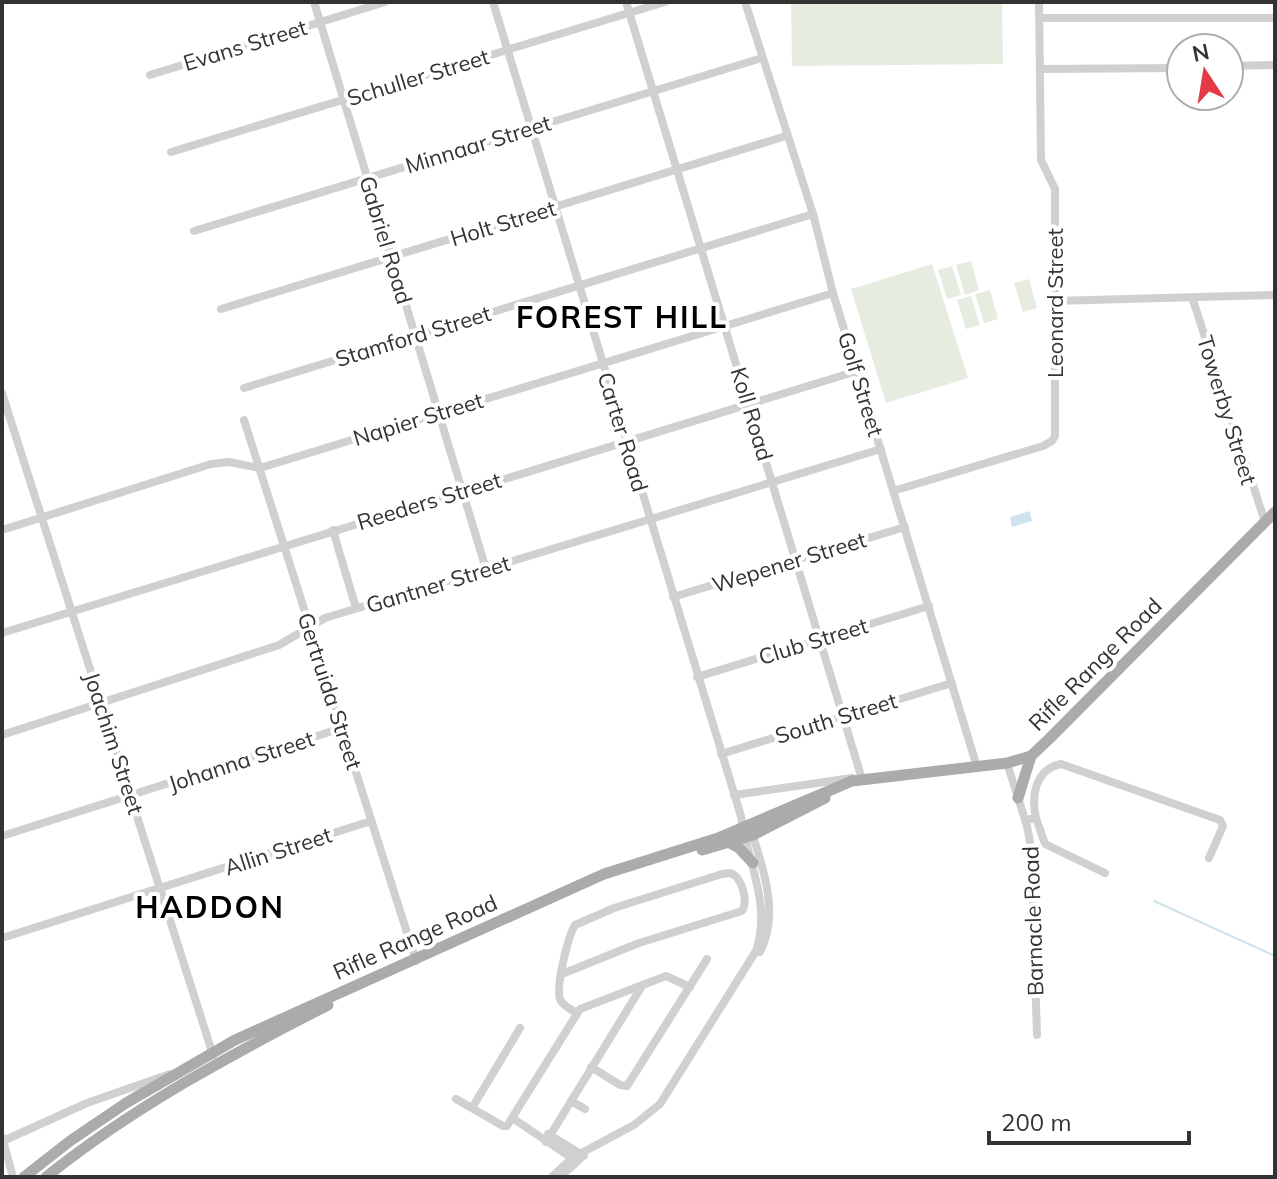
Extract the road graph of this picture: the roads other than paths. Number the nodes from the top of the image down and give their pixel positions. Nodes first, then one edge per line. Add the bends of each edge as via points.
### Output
1 (314, 2) edge
2 (385, 2) edge
3 (493, 2) edge
4 (626, 2) edge
5 (665, 2) edge
6 (745, 2) edge
7 (1039, 2) edge
8 (630, 13) junction
9 (1040, 18) junction
10 (1275, 18) edge
11 (320, 22) junction
12 (507, 50) junction
13 (762, 58) junction
14 (1275, 65) edge
15 (1245, 66) edge
16 (1165, 68) edge
17 (1040, 69) junction
18 (150, 75) dead end
19 (654, 90) junction
20 (343, 100) junction
21 (530, 128) junction
22 (786, 136) junction
23 (171, 152) dead end
24 (678, 170) junction
25 (367, 178) junction
26 (555, 207) junction
27 (813, 214) junction
28 (194, 231) dead end
29 (702, 247) junction
30 (391, 257) junction
31 (579, 285) junction
32 (833, 293) junction
33 (1275, 295) edge
34 (1192, 297) junction
35 (1054, 301) junction
36 (221, 309) dead end
37 (725, 325) junction
38 (415, 335) junction
39 (602, 363) junction
40 (857, 371) junction
41 (244, 388) dead end
42 (2, 393) edge
43 (748, 403) junction
44 (439, 412) junction
45 (244, 420) dead end
46 (6, 423) edge
47 (626, 442) junction
48 (881, 449) junction
49 (260, 468) junction
50 (772, 482) junction
51 (462, 491) junction
52 (893, 491) junction
53 (1275, 512) edge
54 (42, 517) junction
55 (650, 520) junction
56 (1265, 522) junction
57 (905, 527) junction
58 (2, 530) edge
59 (333, 530) junction
60 (285, 545) junction
61 (796, 560) junction
62 (486, 569) junction
63 (673, 597) junction
64 (929, 606) junction
65 (356, 608) junction
66 (72, 611) junction
67 (309, 626) junction
68 (2, 633) edge
69 (820, 638) junction
70 (697, 677) junction
71 (952, 683) junction
72 (101, 703) junction
73 (844, 716) junction
74 (342, 728) junction
75 (2, 735) edge
76 (721, 754) junction
77 (1031, 756) junction
78 (1007, 763) junction
79 (977, 767) junction
80 (856, 781) junction
81 (734, 795) junction
82 (131, 796) junction
83 (1018, 798) junction
84 (1036, 818) junction
85 (1025, 820) junction
86 (371, 821) junction
87 (746, 829) junction
88 (2, 836) edge
89 (730, 843) junction
90 (1209, 858) dead end
91 (753, 863) junction
92 (1105, 873) dead end
93 (160, 888) junction
94 (765, 924) junction
95 (2, 938) edge
96 (707, 959) dead end
97 (416, 960) junction
98 (562, 974) junction
99 (642, 985) junction
100 (690, 987) junction
101 (577, 1013) junction
102 (520, 1028) dead end
103 (1037, 1035) dead end
104 (212, 1052) junction
105 (217, 1065) junction
106 (591, 1067) junction
107 (181, 1071) junction
108 (456, 1099) dead end
109 (571, 1101) junction
110 (472, 1108) junction
111 (585, 1109) dead end
112 (514, 1119) junction
113 (545, 1137) junction
114 (3, 1138) edge
115 (578, 1157) junction
116 (13, 1177) edge
117 (24, 1177) edge
118 (46, 1177) edge
119 (552, 1177) edge
120 (560, 1177) edge

1 - 11 street, Gabriel Road
2 - 11 street, Evans Street
3 - 12 street, Carter Road
4 - 8 street, Koll Road
5 - 8 street, Schuller Street
6 - 13 street, Golf Street
7 - 9 street, Leonard Street
8 - 12 street, Schuller Street
8 - 19 street, Koll Road
9 - 10 street
9 - 17 street, Leonard Street
11 - 18 street, Evans Street
11 - 20 street, Gabriel Road
12 - 20 street, Schuller Street
12 - 21 street, Carter Road
13 - 19 street, Minnaar Street
13 - 22 street, Golf Street
14 - 15 street
16 - 17 street
17 - 35 street, Leonard Street via 1041,160 1055,189
19 - 21 street, Minnaar Street
19 - 24 street, Koll Road
20 - 23 street, Schuller Street
20 - 25 street, Gabriel Road
21 - 25 street, Minnaar Street
21 - 26 street, Carter Road
22 - 24 street, Holt Street
22 - 27 street, Golf Street
24 - 26 street, Holt Street
24 - 29 street, Koll Road
25 - 28 street, Minnaar Street
25 - 30 street, Gabriel Road
26 - 30 street, Holt Street
26 - 31 street, Carter Road
27 - 29 street, Stamford Street
27 - 32 street, Golf Street
29 - 31 street, Stamford Street
29 - 37 street, Koll Road
30 - 36 street, Holt Street
30 - 38 street, Gabriel Road
31 - 38 street, Stamford Street
31 - 39 street, Carter Road
32 - 37 street, Napier Street
32 - 40 street, Golf Street
33 - 34 street
34 - 35 street
34 - 56 street, Towerby Street
35 - 52 street, Leonard Street via 1052,441
37 - 39 street, Napier Street
37 - 43 street, Koll Road
38 - 41 street, Stamford Street
38 - 44 street, Gabriel Road
39 - 44 street, Napier Street
39 - 47 street, Carter Road
40 - 43 street, Reeders Street
40 - 48 street, Golf Street
42 - 46 street, Joachim Street
43 - 47 street, Reeders Street
43 - 50 street, Koll Road
44 - 49 street, Napier Street
44 - 51 street, Gabriel Road
45 - 49 street, Gertruida Street
46 - 54 street, Joachim Street
47 - 51 street, Reeders Street
47 - 55 street, Carter Road
48 - 50 street, Gantner Street
48 - 52 street, Golf Street
49 - 54 street, Napier Street via 211,464
49 - 60 street, Gertruida Street
50 - 55 street, Gantner Street
50 - 61 street, Koll Road
51 - 59 street, Reeders Street
51 - 62 street, Gabriel Road
52 - 57 street, Golf Street
53 - 56 main road, Rifle Range Road
54 - 58 street, Napier Street
54 - 66 street, Joachim Street
55 - 62 street, Gantner Street
55 - 63 street, Carter Road
56 - 77 main road, Rifle Range Road
57 - 61 street, Wepener Street
57 - 64 street, Golf Street
59 - 60 street, Reeders Street
59 - 65 street
60 - 66 street, Reeders Street
60 - 67 street, Gertruida Street
61 - 63 street, Wepener Street
61 - 69 street, Koll Road
62 - 65 street, Gantner Street
63 - 70 street, Carter Road
64 - 69 street, Club Street
64 - 71 street, Golf Street
65 - 67 street, Gantner Street
66 - 68 street, Reeders Street
66 - 72 street, Joachim Street
67 - 72 street, Gantner Street via 279,645
67 - 74 street, Gertruida Street
69 - 70 street, Club Street
69 - 73 street, Koll Road
70 - 76 street, Carter Road
71 - 73 street, South Street
71 - 79 street, Golf Street
72 - 75 street, Gantner Street
72 - 82 street, Joachim Street
73 - 76 street, South Street
73 - 80 street, Koll Road
74 - 82 street, Johanna Street
74 - 86 street, Gertruida Street
76 - 81 street, Carter Road
77 - 78 main road, Rifle Range Road
77 - 83 main road
78 - 79 main road, Rifle Range Road
78 - 83 street, Barnacle Road
79 - 80 main road, Rifle Range Road
80 - 81 street, Rifle Range Road
80 - 87 main road, Rifle Range Road
81 - 87 street, Carter Road
82 - 88 street, Johanna Street
82 - 93 street, Joachim Street
83 - 85 street, Barnacle Road
84 - 85 street
84 - 90 street via 1032,802 1038,781 1061,764 1220,820 1223,826
84 - 92 street via 1045,844
85 - 103 street, Barnacle Road via 1031,848
86 - 93 street, Allin Street
86 - 97 street, Gertruida Street
87 - 89 main road, Rifle Range Road
87 - 91 street
87 - 94 street via 768,890
87 - 97 main road, Rifle Range Road via 604,874
89 - 91 main road
89 - 97 main road, Rifle Range Road via 626,870
91 - 94 street
93 - 95 street, Allin Street
93 - 104 street, Joachim Street
94 - 115 street via 756,951 660,1104
96 - 100 street
97 - 104 main road, Rifle Range Road
97 - 105 main road, Rifle Range Road
98 - 98 street via 571,932 580,921 722,874 739,880 742,911
98 - 101 street via 560,1000
99 - 100 street via 666,976
99 - 101 street
99 - 106 street
100 - 106 street via 627,1086
101 - 112 street
102 - 110 street
104 - 105 street, Joachim Street
104 - 107 main road, Rifle Range Road
105 - 118 main road, Rifle Range Road
106 - 109 street
107 - 114 street
107 - 117 main road, Rifle Range Road via 108,1115
108 - 110 street
109 - 111 street
109 - 113 street
110 - 112 street via 503,1126
112 - 113 street
113 - 115 street
114 - 116 street
115 - 119 street
115 - 120 street

